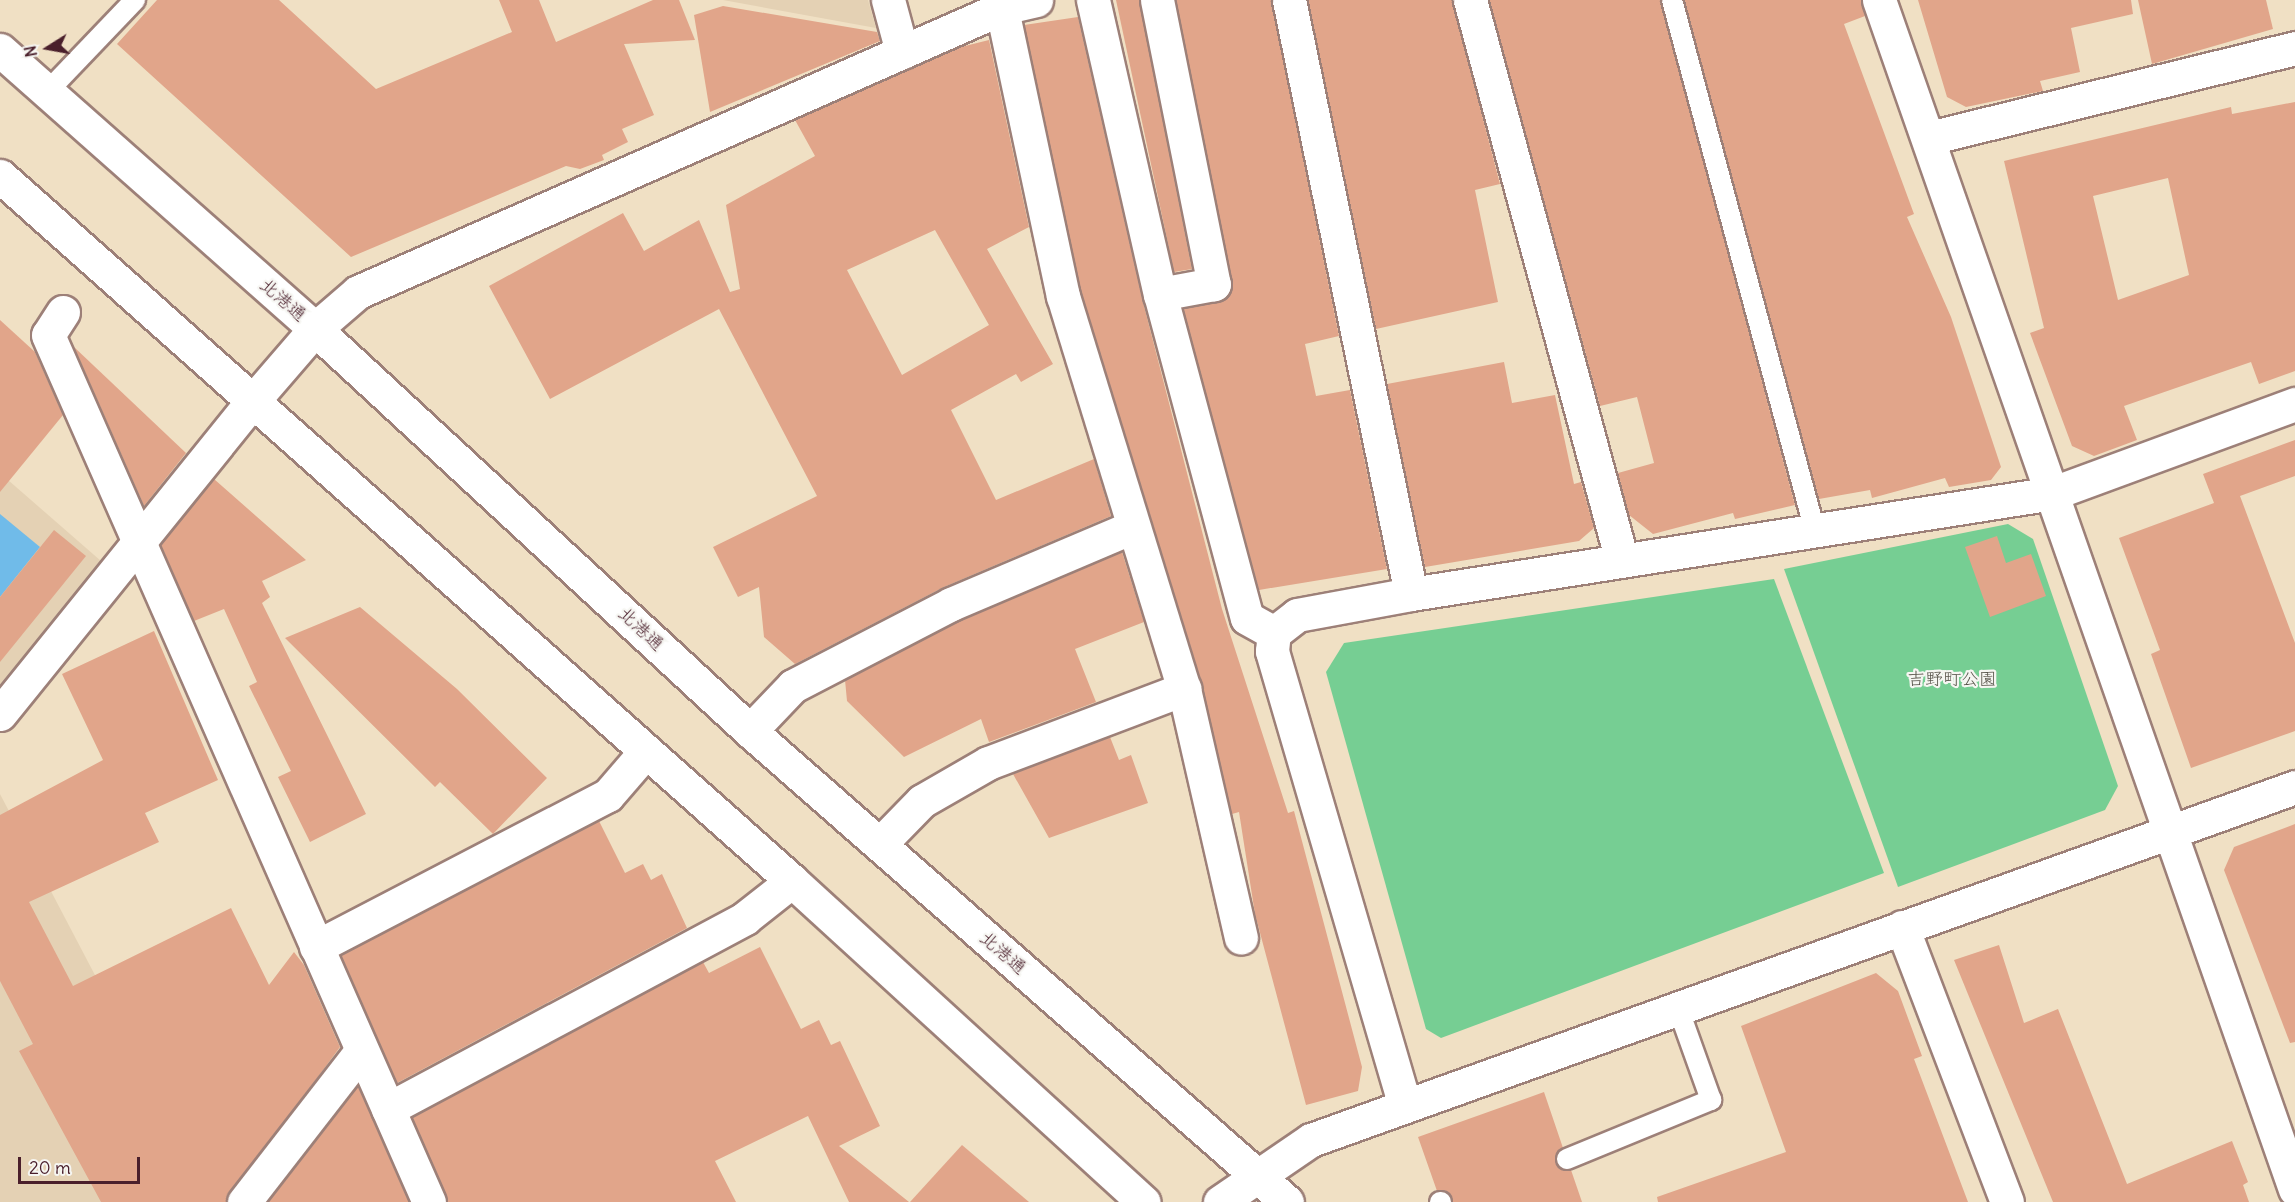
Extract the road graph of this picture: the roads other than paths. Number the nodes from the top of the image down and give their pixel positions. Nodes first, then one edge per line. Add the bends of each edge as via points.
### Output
1 (135, 0) edge
2 (888, 0) edge
3 (1036, 0) edge
4 (1093, 0) edge
5 (1157, 0) edge
6 (1289, 0) edge
7 (1470, 0) edge
8 (1672, 0) edge
9 (1879, 0) edge
10 (1001, 4) edge
11 (2295, 48) edge
12 (0, 50) edge
13 (902, 51) junction
14 (46, 93) junction
15 (1929, 138) junction
16 (0, 176) edge
17 (1160, 294) junction
18 (63, 312) dead end
19 (315, 329) junction
20 (252, 402) junction
21 (2295, 404) edge
22 (2053, 492) junction
23 (1132, 526) junction
24 (1815, 531) junction
25 (140, 537) junction
26 (1622, 561) junction
27 (1411, 594) junction
28 (1274, 633) junction
29 (1184, 689) junction
30 (0, 714) edge
31 (750, 731) junction
32 (646, 751) junction
33 (2295, 787) edge
34 (2170, 833) junction
35 (880, 844) junction
36 (792, 880) junction
37 (1902, 927) junction
38 (1240, 938) dead end
39 (316, 947) junction
40 (1678, 1008) junction
41 (361, 1051) junction
42 (1405, 1106) junction
43 (388, 1109) junction
44 (2289, 1155) edge
45 (1567, 1159) dead end
46 (1256, 1174) junction
47 (2295, 1189) edge
48 (244, 1202) edge
49 (429, 1202) edge
50 (1144, 1202) edge
51 (1220, 1202) edge
52 (1287, 1202) edge
53 (2007, 1202) edge

1 - 14 lane
2 - 13 street
3 - 10 street
4 - 17 street
5 - 17 street via 1214,284
6 - 27 street
7 - 26 street
8 - 24 lane
9 - 15 street
10 - 13 street
10 - 23 street via 1063,296
11 - 15 street
12 - 14 street, 北港通
13 - 19 street via 358,292
14 - 19 street, 北港通
15 - 22 street
16 - 20 street
17 - 28 street via 1247,618
18 - 25 street via 48,335
19 - 20 street
19 - 31 street, 北港通
20 - 25 street
20 - 32 street
21 - 22 street
22 - 24 street
22 - 34 street
23 - 29 street
23 - 31 street via 951,604 793,686
24 - 26 street
25 - 30 street
25 - 39 street
26 - 27 street
27 - 28 street via 1297,615
28 - 42 street via 1272,651
29 - 35 street via 988,763 922,801
29 - 38 street
31 - 35 street, 北港通
32 - 36 street
32 - 39 street via 608,795
33 - 34 street
34 - 37 street
34 - 44 street
35 - 46 street, 北港通
36 - 43 street via 745,918
36 - 50 street
37 - 40 street
37 - 53 street
39 - 41 street
40 - 42 street
40 - 45 lane via 1711,1100
41 - 43 street
41 - 48 street
42 - 46 street via 1311,1140
43 - 49 street
44 - 47 street
46 - 51 street
46 - 52 street, 北港通

